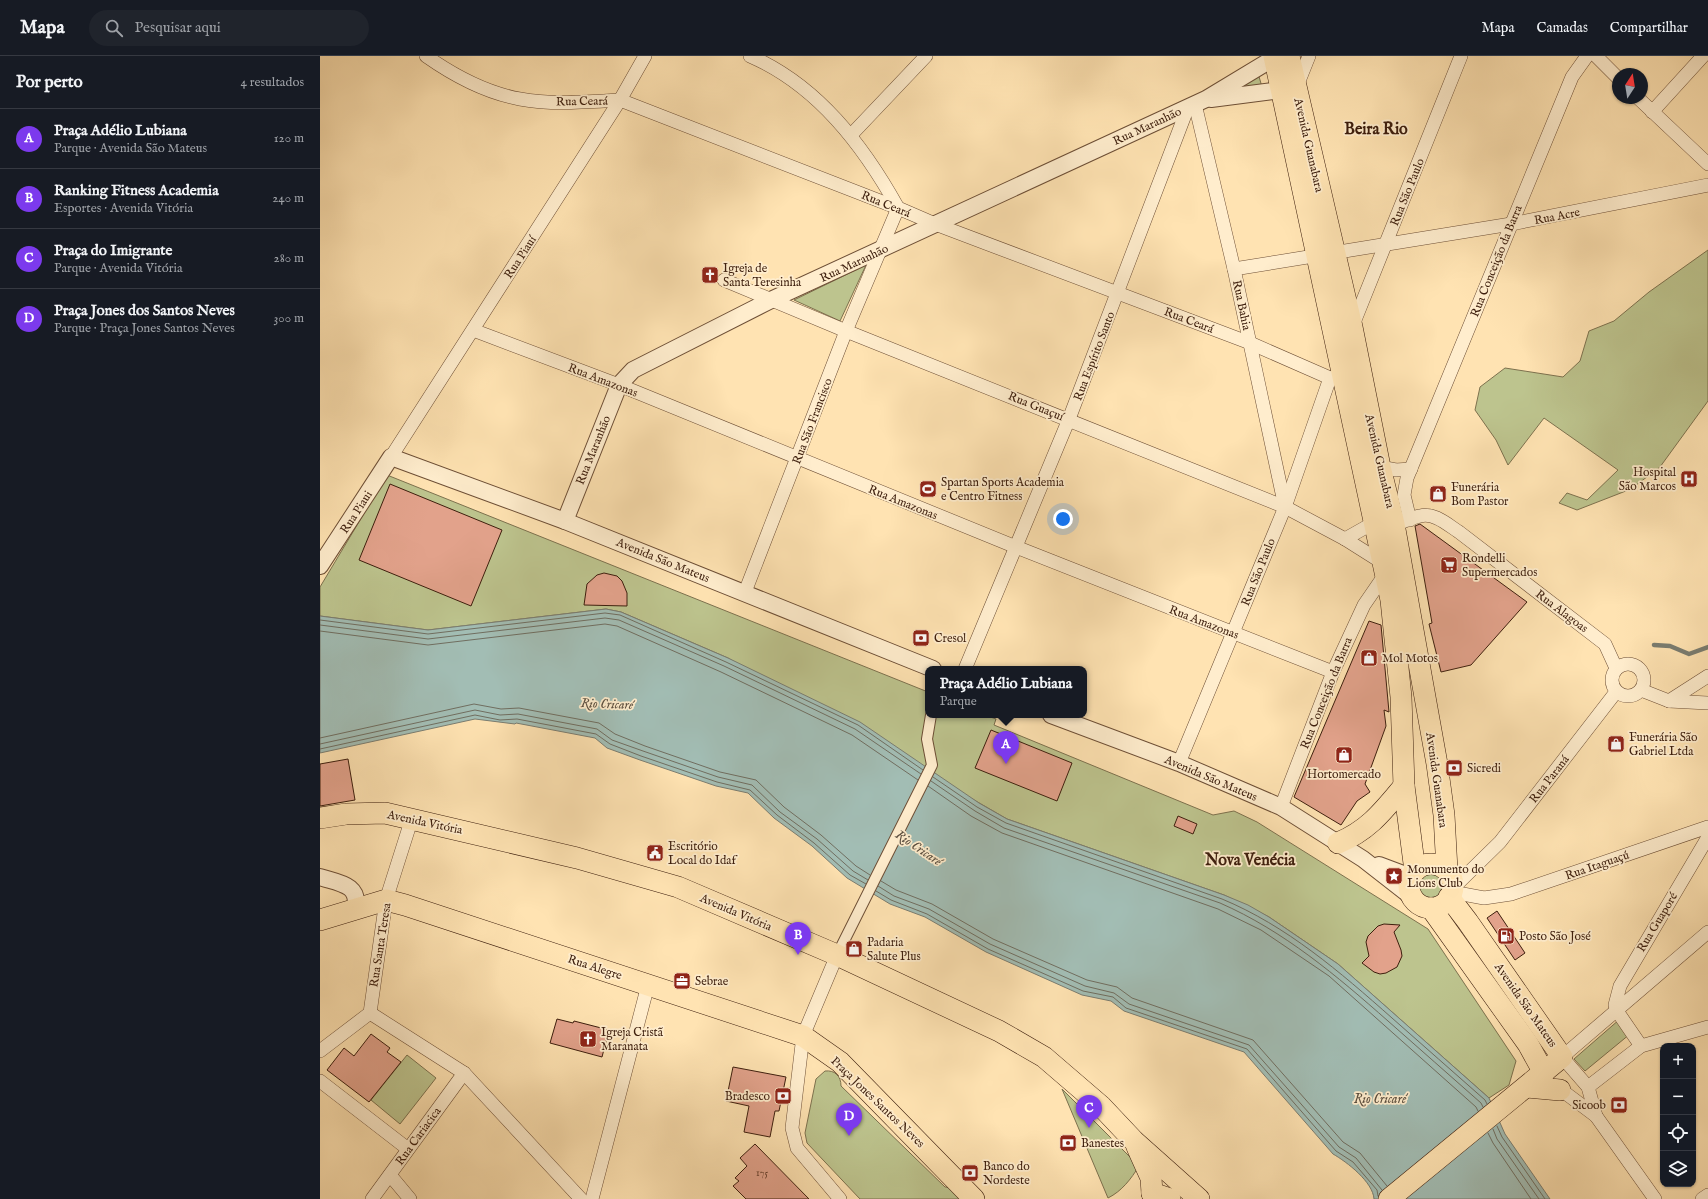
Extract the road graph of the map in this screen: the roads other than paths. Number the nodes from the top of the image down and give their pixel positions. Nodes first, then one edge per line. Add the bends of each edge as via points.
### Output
1 (426, 56) edge
2 (645, 56) edge
3 (750, 56) edge
4 (926, 56) edge
5 (1308, 56) edge
6 (1461, 56) edge
7 (1587, 56) edge
8 (1596, 56) edge
9 (1703, 56) edge
10 (1279, 57) edge
11 (1612, 72) edge
12 (1288, 90) junction
13 (620, 100) junction
14 (1196, 103) junction
15 (1644, 104) edge
16 (1652, 112) junction
17 (851, 135) junction
18 (1708, 164) edge
19 (1708, 185) edge
20 (898, 208) junction
21 (935, 224) junction
22 (1511, 224) junction
23 (1386, 245) junction
24 (880, 251) junction
25 (1325, 256) junction
26 (1234, 269) junction
27 (724, 280) dead end
28 (1118, 292) junction
29 (773, 300) junction
30 (1352, 327) junction
31 (473, 330) junction
32 (846, 331) junction
33 (1250, 343) junction
34 (1336, 376) junction
35 (619, 385) junction
36 (1069, 419) junction
37 (391, 457) junction
38 (798, 459) junction
39 (1380, 467) junction
40 (1411, 469) junction
41 (1285, 506) junction
42 (565, 521) junction
43 (1393, 522) junction
44 (1345, 539) junction
45 (1016, 547) junction
46 (320, 566) edge
47 (1384, 568) junction
48 (745, 592) junction
49 (1391, 600) junction
50 (1364, 605) junction
51 (1233, 633) junction
52 (926, 666) edge
53 (966, 666) edge
54 (1616, 668) junction
55 (1333, 672) junction
56 (1708, 676) edge
57 (1641, 690) junction
58 (1616, 692) junction
59 (1670, 701) junction
60 (1708, 703) edge
61 (930, 718) edge
62 (1059, 718) edge
63 (1179, 763) junction
64 (1404, 786) junction
65 (1280, 807) junction
66 (320, 818) edge
67 (412, 818) junction
68 (1708, 827) edge
69 (1708, 837) edge
70 (1338, 843) junction
71 (320, 877) edge
72 (1413, 882) junction
73 (1450, 884) junction
74 (386, 900) junction
75 (1431, 908) junction
76 (355, 909) junction
77 (320, 920) edge
78 (1708, 932) edge
79 (837, 955) junction
80 (648, 985) junction
81 (1617, 1011) junction
82 (370, 1013) junction
83 (1708, 1026) edge
84 (803, 1036) junction
85 (1528, 1044) junction
86 (1641, 1046) junction
87 (320, 1051) edge
88 (1562, 1057) junction
89 (464, 1073) junction
90 (1544, 1073) junction
91 (320, 1081) edge
92 (1588, 1087) junction
93 (1560, 1090) junction
94 (1521, 1092) junction
95 (1596, 1116) junction
96 (1134, 1141) junction
97 (408, 1149) junction
98 (390, 1175) junction
99 (1708, 1195) edge
100 (1155, 1197) edge
101 (372, 1199) edge
102 (410, 1199) edge
103 (581, 1199) edge
104 (592, 1199) edge
105 (840, 1199) edge
106 (974, 1199) edge
107 (1199, 1199) edge
108 (1389, 1199) edge
109 (1655, 1199) edge
110 (1702, 1199) edge

1 - 13 street, Rua Ceará via 451,72 491,90 521,99 584,102
2 - 13 street, Rua Piauí
3 - 17 street via 791,79 814,97
4 - 17 street
5 - 12 street
6 - 23 street, Rua São Paulo
7 - 22 street, Rua Conceição da Barra via 1572,78
8 - 11 street
9 - 16 street
10 - 12 main road, Avenida Guanabara
10 - 14 street, Rua Maranhão
12 - 14 street, Rua Maranhão
12 - 25 main road, Avenida Guanabara
13 - 20 street, Rua Ceará
13 - 31 street, Rua Piauí
14 - 21 street, Rua Maranhão
14 - 26 street, Rua Bahia
14 - 28 street, Rua Espírito Santo
15 - 16 street
16 - 18 street
17 - 20 street via 882,179
19 - 22 street, Rua Acre
20 - 21 street, Rua Ceará
20 - 24 street, Rua São Francisco
21 - 24 street, Rua Maranhão
21 - 28 street, Rua Ceará
22 - 23 street, Rua Acre
22 - 40 street, Rua Conceição da Barra
23 - 25 street, Rua Acre
23 - 30 street, Rua São Paulo
24 - 29 street, Rua Maranhão
24 - 32 street, Rua São Francisco
25 - 26 street, Rua Acre
25 - 30 main road, Avenida Guanabara
25 - 34 main road, Avenida Guanabara
26 - 33 street, Rua Bahia
27 - 29 street, Rua Guaçuí
28 - 33 street, Rua Ceará
28 - 36 street, Rua Espírito Santo
29 - 32 street, Rua Guaçuí
29 - 35 street, Rua Maranhão via 633,370
30 - 39 main road, Avenida Guanabara
31 - 35 street, Rua Amazonas
31 - 37 street, Rua Piauí
32 - 36 street, Rua Guaçuí
32 - 38 street, Rua São Francisco
33 - 34 street, Rua Ceará
33 - 41 street, Rua Bahia
34 - 41 street, Rua São Paulo
34 - 43 main road, Avenida Guanabara
35 - 38 street, Rua Amazonas
35 - 42 street, Rua Maranhão
36 - 41 street, Rua Guaçuí
36 - 45 street, Rua Espírito Santo
37 - 42 street, Avenida São Mateus
37 - 46 street, Rua Piaui
38 - 45 street, Rua Amazonas
38 - 48 street, Rua São Francisco
39 - 40 street
39 - 43 main road, Avenida Guanabara
40 - 43 street, Rua Conceição da Barra
41 - 44 street, Rua Guaçuí
41 - 51 street, Rua São Paulo
42 - 48 street, Avenida São Mateus
43 - 44 street
43 - 47 main road, Avenida Guanabara
43 - 54 street, Rua Alagoas via 1420,515 1434,517 1459,532 1605,644
43 - 73 main road, Avenida Guanabara via 1437,764
44 - 47 street
45 - 51 street, Rua Amazonas
45 - 53 street, Rua Espírito Santo
47 - 49 main road, Avenida Guanabara
47 - 50 street
48 - 52 street, Avenida São Mateus
49 - 50 street
49 - 64 main road, Avenida Guanabara via 1401,697
50 - 55 street, Rua Conceição da Barra
51 - 55 street, Rua Amazonas
51 - 63 street, Rua São Paulo
54 - 57 street via 1631,664 1640,669 1644,679
54 - 58 street via 1611,677
55 - 65 street, Rua Conceição da Barra
56 - 59 street
57 - 58 street via 1632,696
57 - 59 street
58 - 73 street, Rua Paraná via 1500,842 1479,864
59 - 60 street
61 - 79 street via 927,739 932,765
62 - 63 street, Avenida São Mateus
63 - 65 street, Avenida São Mateus
64 - 70 main road via 1372,822 1354,836
64 - 72 main road, Avenida Guanabara
65 - 70 street, Avenida São Mateus
66 - 67 main road, Avenida Vitória via 366,812
67 - 74 street, Rua Santa Teresa
67 - 79 main road, Avenida Vitória via 577,858 678,887
68 - 73 street, Rua Itaguaçú via 1511,894 1484,898
69 - 81 street, Rua Guaporé via 1623,978 1616,1000
70 - 72 street, Avenida São Mateus via 1363,859
71 - 76 street via 350,887 356,894
72 - 73 main road via 1427,864 1441,866
72 - 75 main road via 1424,906
73 - 75 main road via 1444,903
73 - 88 main road, Avenida São Mateus via 1468,922
74 - 76 main road
74 - 80 main road, Rua Alegre
74 - 82 street, Rua Santa Teresa
75 - 85 main road, Avenida São Mateus
76 - 77 main road
78 - 81 street
79 - 84 street
79 - 96 main road, Avenida Vitória via 999,1031 1044,1057 1101,1106
80 - 84 main road, Rua Alegre
80 - 104 street
81 - 86 street
81 - 88 street
82 - 87 street
82 - 89 street
83 - 86 street
84 - 105 street via 793,1138 802,1156
84 - 106 main road, Praça Jones Santos Neves via 840,1062
85 - 90 main road, Avenida São Mateus
85 - 94 main road
86 - 92 street
88 - 90 main road
88 - 92 street, Avenida São Mateus
89 - 97 street, Rua Cariacica
89 - 103 street
90 - 93 street, Avenida São Mateus
90 - 94 main road
91 - 97 street
92 - 95 street, Avenida São Mateus
93 - 94 main road
93 - 95 street, Avenida São Mateus
94 - 108 main road
95 - 109 street, Avenida São Mateus
96 - 100 main road via 1146,1164
96 - 107 main road, Avenida Vitória
97 - 98 street, Rua Cariacica
98 - 101 street, Rua Cariacica
98 - 102 street
99 - 110 street

